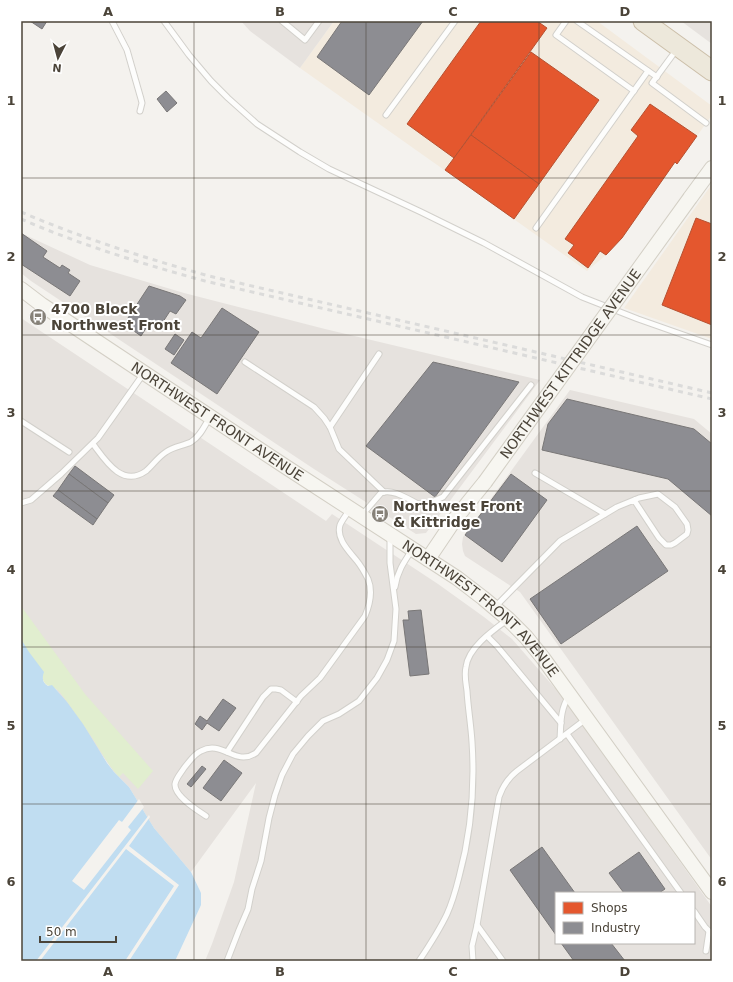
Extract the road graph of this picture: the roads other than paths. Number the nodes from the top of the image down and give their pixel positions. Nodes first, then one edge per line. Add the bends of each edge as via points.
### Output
1 (112, 21) edge
2 (164, 21) edge
3 (282, 21) edge
4 (319, 21) edge
5 (455, 21) edge
6 (566, 21) edge
7 (577, 21) edge
8 (643, 21) edge
9 (678, 47) junction
10 (648, 71) junction
11 (712, 71) edge
12 (657, 77) junction
13 (634, 91) junction
14 (140, 111) dead end
15 (386, 115) dead end
16 (706, 123) dead end
17 (712, 168) edge
18 (536, 228) dead end
19 (21, 289) edge
20 (712, 345) edge
21 (379, 354) dead end
22 (245, 362) dead end
23 (144, 372) junction
24 (531, 385) dead end
25 (211, 417) junction
26 (21, 421) edge
27 (330, 427) junction
28 (93, 444) junction
29 (68, 452) dead end
30 (535, 473) dead end
31 (384, 492) junction
32 (634, 500) junction
33 (21, 503) edge
34 (356, 512) junction
35 (605, 514) junction
36 (390, 534) junction
37 (413, 549) junction
38 (428, 559) junction
39 (394, 594) junction
40 (494, 608) junction
41 (508, 619) junction
42 (487, 636) junction
43 (570, 695) junction
44 (297, 702) junction
45 (587, 719) junction
46 (561, 723) junction
47 (567, 734) junction
48 (560, 739) junction
49 (227, 752) junction
50 (206, 816) dead end
51 (680, 892) edge
52 (712, 892) edge
53 (695, 912) edge
54 (477, 925) junction
55 (711, 932) edge
56 (706, 951) dead end
57 (227, 961) edge
58 (419, 961) edge
59 (473, 961) edge
60 (503, 961) edge

1 - 14 lane via 130,59 142,103
2 - 20 lane via 202,71 228,98 264,128 300,152 329,169 484,243 582,297
3 - 4 lane via 305,40
5 - 15 lane
6 - 13 lane via 556,35
7 - 10 lane
8 - 9 highway
9 - 11 highway
9 - 12 lane
10 - 12 lane
10 - 13 lane
12 - 16 lane via 652,84
13 - 18 lane
17 - 38 main road, NORTHWEST KITTRIDGE AVENUE, bridge
19 - 23 main road, NORTHWEST FRONT AVENUE
21 - 27 lane
22 - 27 lane via 314,407
23 - 25 main road, NORTHWEST FRONT AVENUE
23 - 28 lane
24 - 31 lane via 443,497 418,504 393,492
25 - 28 lane via 192,441 173,447 151,467 135,476 124,476 116,471
25 - 34 main road, NORTHWEST FRONT AVENUE
26 - 29 lane
27 - 31 lane via 338,449
28 - 33 lane via 31,500
30 - 35 lane
31 - 34 lane
32 - 32 lane via 658,494 675,507 687,524 687,534 671,545 666,545
32 - 35 lane
34 - 36 main road, NORTHWEST FRONT AVENUE
34 - 44 lane via 340,525 340,534 345,546 368,579 368,609 320,678
35 - 40 lane via 560,541
36 - 37 main road, NORTHWEST FRONT AVENUE
36 - 39 lane
37 - 38 main road, NORTHWEST FRONT AVENUE
37 - 39 lane via 400,568
38 - 40 main road, NORTHWEST FRONT AVENUE via 457,578
39 - 57 lane via 394,641 377,678 359,701 323,721 308,736 293,754 282,775 269,818 248,909
40 - 41 main road, NORTHWEST FRONT AVENUE
41 - 42 lane
41 - 43 main road, NORTHWEST FRONT AVENUE via 534,647
42 - 46 lane
42 - 58 lane via 468,657 466,667 474,778 465,856 447,913 436,936
43 - 45 main road, NORTHWEST FRONT AVENUE
43 - 46 lane via 564,704
44 - 49 lane via 256,754 245,758
44 - 49 lane via 281,690 271,689
45 - 47 lane
45 - 52 main road, NORTHWEST FRONT AVENUE
46 - 48 lane
47 - 48 lane
47 - 51 lane
48 - 54 lane via 505,783 500,797
49 - 50 lane via 218,748 202,750 193,757 175,784 180,795
53 - 55 lane
54 - 59 lane via 472,946
54 - 60 lane
55 - 56 lane

